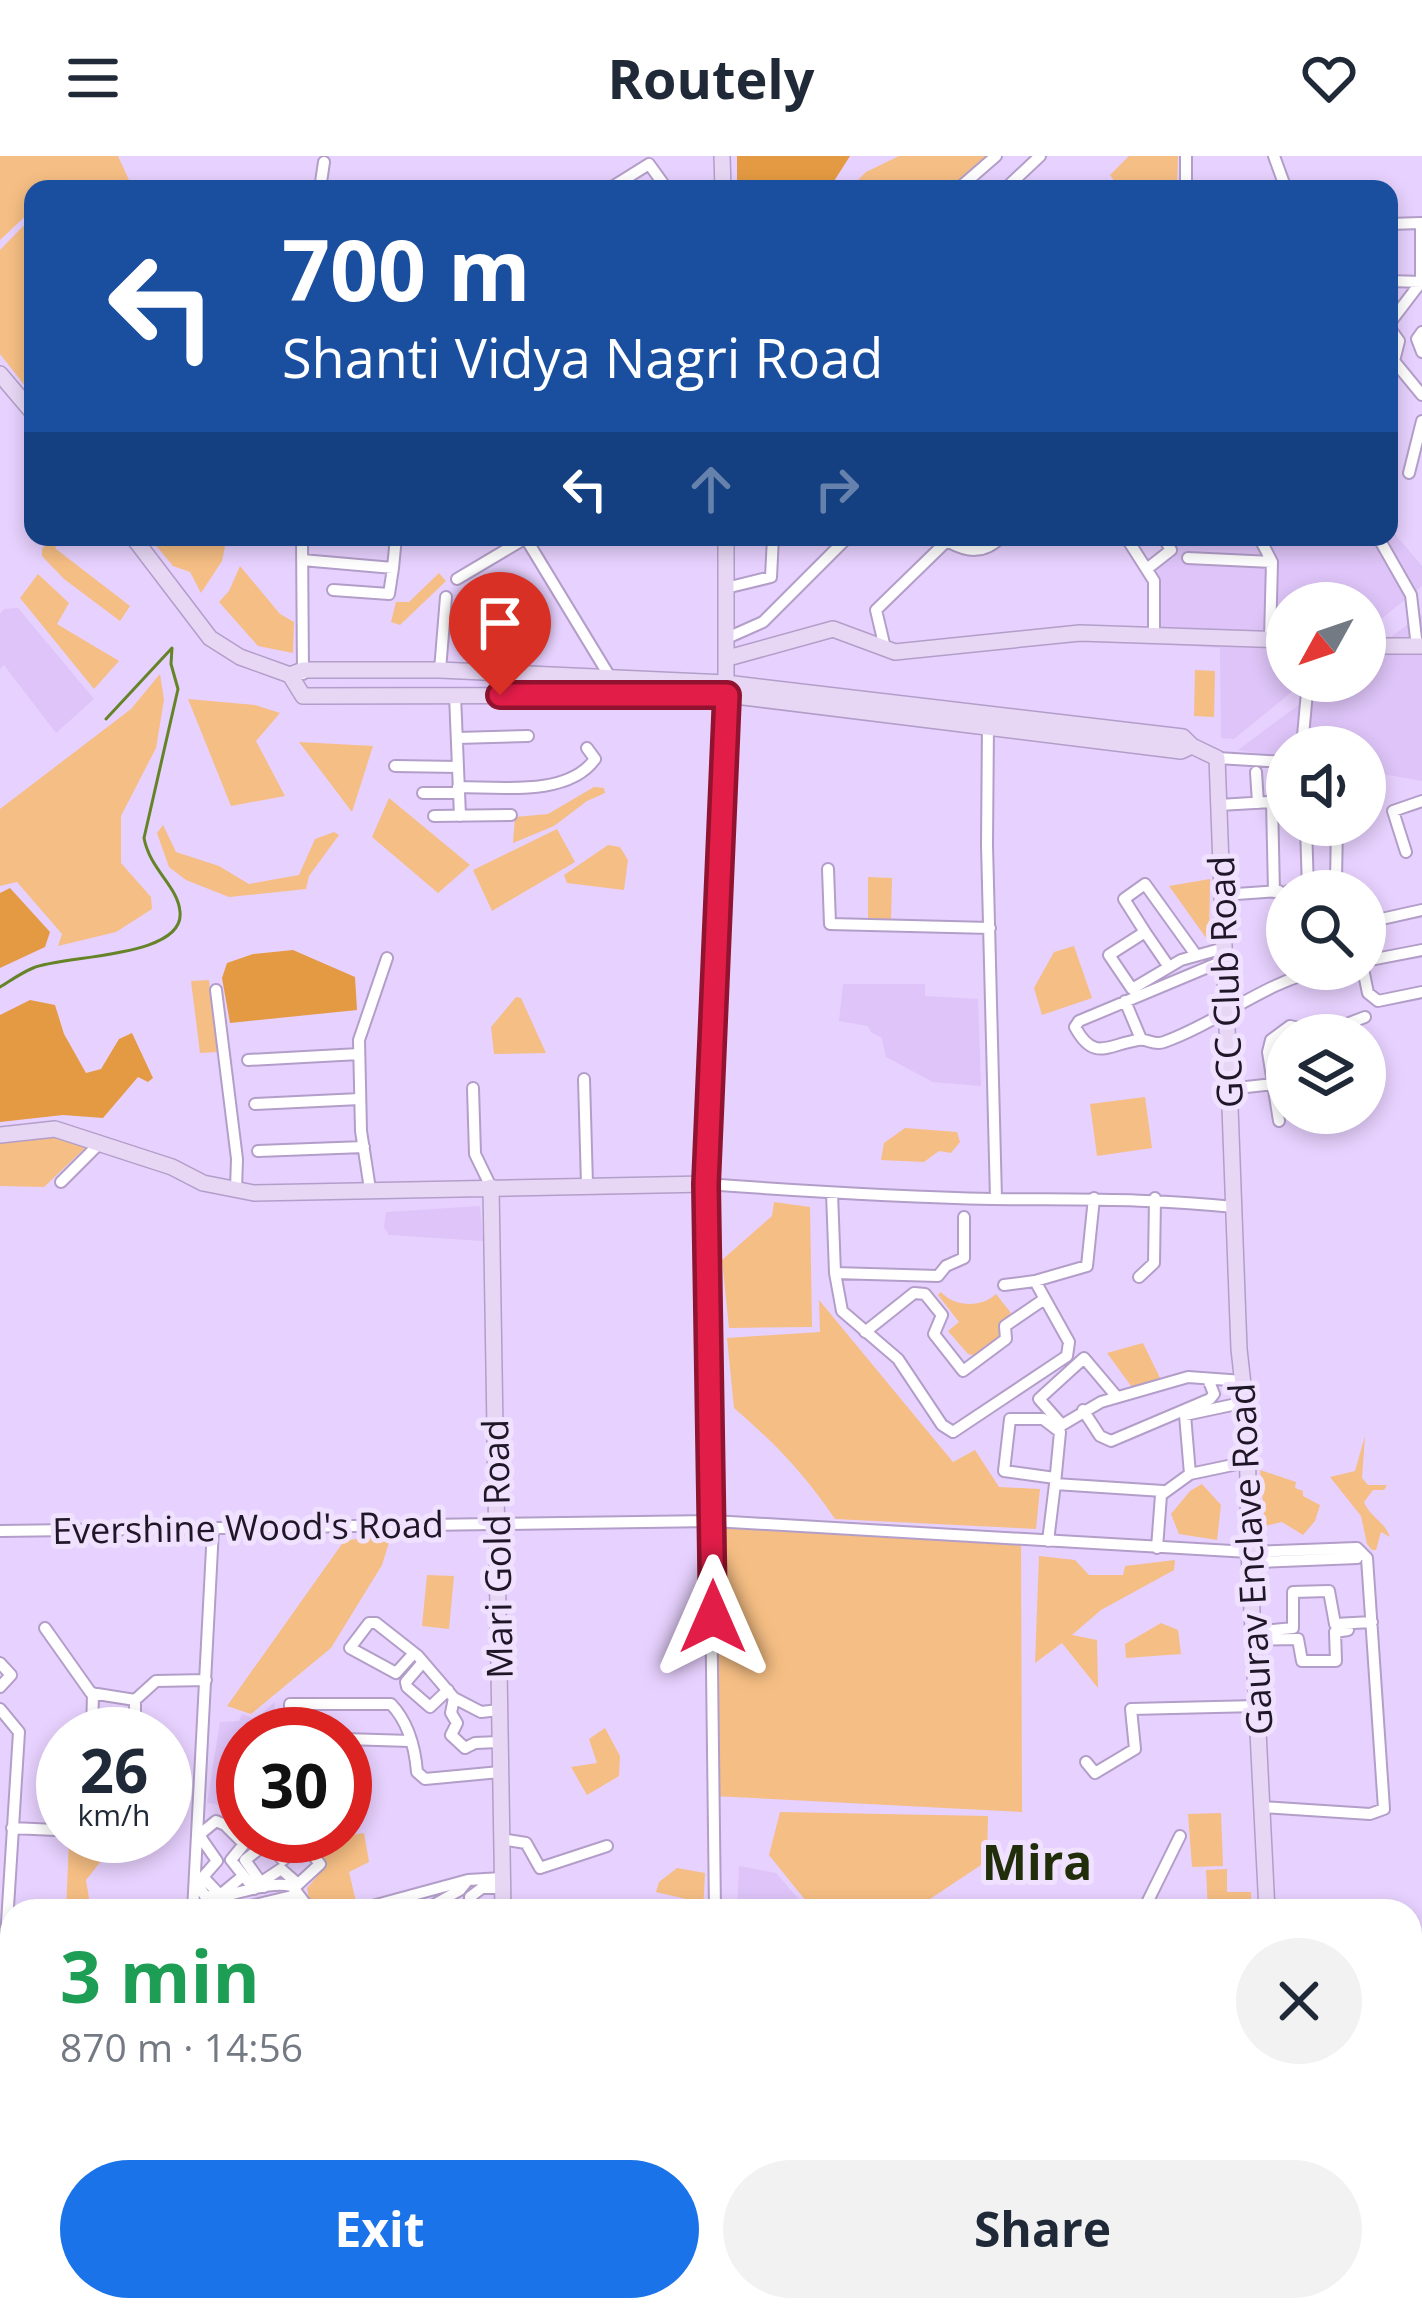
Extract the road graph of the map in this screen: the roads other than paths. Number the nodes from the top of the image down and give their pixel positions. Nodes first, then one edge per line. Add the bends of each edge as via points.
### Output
1 (996, 156) edge
2 (1040, 156) edge
3 (324, 162) dead end
4 (321, 180) edge
5 (623, 180) edge
6 (661, 180) edge
7 (968, 180) edge
8 (1015, 180) edge
9 (1398, 224) edge
10 (1422, 282) edge
11 (1398, 313) edge
12 (1420, 342) edge
13 (1399, 345) joint
14 (1398, 348) edge
15 (1398, 366) edge
16 (0, 374) edge
17 (1422, 395) edge
18 (24, 402) edge
19 (1422, 421) edge
20 (1409, 472) dead end
21 (140, 546) edge
22 (302, 546) edge
23 (396, 546) edge
24 (512, 546) edge
25 (530, 546) edge
26 (726, 546) edge
27 (773, 546) edge
28 (839, 546) edge
29 (942, 546) edge
30 (1132, 546) edge
31 (1169, 546) edge
32 (1264, 546) edge
33 (1383, 546) edge
34 (1188, 558) dead end
35 (302, 560) junction
36 (1272, 562) junction
37 (393, 568) junction
38 (1148, 568) junction
39 (457, 579) dead end
40 (1274, 582) edge
41 (726, 588) junction
42 (333, 590) dead end
43 (446, 597) dead end
44 (1154, 635) junction
45 (727, 638) junction
46 (1266, 639) edge
47 (1386, 646) edge
48 (1419, 646) edge
49 (885, 648) junction
50 (728, 658) junction
51 (440, 670) junction
52 (297, 672) junction
53 (610, 677) junction
54 (727, 689) junction
55 (455, 695) junction
56 (988, 719) junction
57 (528, 736) dead end
58 (457, 738) junction
59 (587, 748) dead end
60 (1217, 758) junction
61 (1266, 761) edge
62 (395, 766) dead end
63 (458, 767) junction
64 (1256, 772) dead end
65 (459, 790) junction
66 (423, 793) dead end
67 (1422, 801) edge
68 (1266, 802) edge
69 (1258, 803) junction
70 (1219, 805) junction
71 (511, 815) dead end
72 (434, 816) dead end
73 (460, 816) junction
74 (1406, 852) dead end
75 (828, 869) dead end
76 (1266, 892) edge
77 (1222, 896) junction
78 (1422, 910) edge
79 (1386, 918) edge
80 (990, 928) junction
81 (1145, 932) junction
82 (1422, 950) edge
83 (1224, 954) junction
84 (1196, 955) junction
85 (387, 958) dead end
86 (1386, 959) edge
87 (1169, 967) junction
88 (1266, 988) edge
89 (216, 990) dead end
90 (1368, 990) edge
91 (1422, 992) edge
92 (1125, 1000) junction
93 (1226, 1013) junction
94 (1141, 1039) junction
95 (359, 1054) junction
96 (248, 1060) dead end
97 (584, 1079) dead end
98 (1266, 1085) edge
99 (472, 1088) dead end
100 (1229, 1089) junction
101 (360, 1099) junction
102 (256, 1104) dead end
103 (0, 1135) edge
104 (100, 1143) junction
105 (364, 1147) junction
106 (258, 1150) dead end
107 (61, 1181) dead end
108 (706, 1184) junction
109 (586, 1185) junction
110 (491, 1187) junction
111 (236, 1189) junction
112 (370, 1189) junction
113 (832, 1193) junction
114 (1094, 1198) junction
115 (1155, 1198) junction
116 (996, 1199) junction
117 (1234, 1207) junction
118 (964, 1217) dead end
119 (835, 1273) junction
120 (1139, 1277) dead end
121 (1035, 1281) junction
122 (1004, 1285) dead end
123 (1043, 1300) junction
124 (865, 1332) junction
125 (1208, 1379) junction
126 (1243, 1381) junction
127 (1144, 1393) junction
128 (1117, 1397) junction
129 (1246, 1402) junction
130 (1084, 1410) junction
131 (1156, 1421) junction
132 (1247, 1462) junction
133 (1190, 1474) junction
134 (1055, 1481) junction
135 (1163, 1491) junction
136 (713, 1520) junction
137 (496, 1523) junction
138 (213, 1529) junction
139 (0, 1531) edge
140 (1048, 1541) junction
141 (1157, 1548) junction
142 (1249, 1552) junction
143 (1338, 1553) junction
144 (1357, 1558) dead end
145 (1250, 1574) junction
146 (1372, 1625) junction
147 (45, 1628) dead end
148 (1253, 1636) junction
149 (419, 1657) junction
150 (0, 1663) edge
151 (206, 1680) junction
152 (0, 1687) edge
153 (93, 1693) junction
154 (451, 1694) junction
155 (135, 1700) junction
156 (1256, 1706) junction
157 (93, 1707) edge
158 (135, 1707) edge
159 (290, 1707) edge
160 (0, 1708) edge
161 (499, 1710) junction
162 (0, 1734) edge
163 (19, 1738) junction
164 (372, 1739) edge
165 (410, 1741) junction
166 (499, 1742) junction
167 (1086, 1762) dead end
168 (500, 1772) junction
169 (1262, 1807) junction
170 (216, 1823) edge
171 (8, 1824) edge
172 (1180, 1836) dead end
173 (501, 1839) junction
174 (608, 1846) dead end
175 (216, 1859) junction
176 (196, 1862) junction
177 (233, 1863) edge
178 (243, 1876) junction
179 (195, 1880) junction
180 (468, 1880) junction
181 (502, 1883) junction
182 (260, 1884) junction
183 (296, 1886) junction
184 (5, 1899) edge
185 (194, 1899) edge
186 (301, 1899) edge
187 (398, 1899) edge
188 (444, 1899) edge
189 (470, 1899) edge
190 (503, 1899) edge
191 (715, 1899) edge
192 (1149, 1899) edge
193 (1267, 1899) edge

1 - 7 street
2 - 8 street
3 - 4 street
5 - 6 street via 649,164
9 - 10 street via 1421,223
10 - 11 street
12 - 13 street
13 - 14 street
15 - 17 street
16 - 18 street
19 - 20 street
21 - 52 street via 210,638 239,656
22 - 35 street
23 - 37 street
24 - 39 street
25 - 53 street
26 - 41 street
27 - 41 street via 771,577
28 - 45 street via 764,622
29 - 49 street via 877,610
30 - 38 street
31 - 38 street
32 - 36 street
33 - 48 street via 1411,595
34 - 36 street
35 - 37 street
35 - 52 street
36 - 40 street
37 - 42 street via 389,594
38 - 44 street
41 - 45 street
43 - 51 street
44 - 46 street
44 - 49 street
45 - 50 street
47 - 48 street
49 - 50 street via 832,629
50 - 54 street
51 - 52 street
51 - 53 street
52 - 55 street via 303,696
53 - 54 street
54 - 55 street
54 - 56 street
54 - 108 street
55 - 58 street
56 - 60 street via 1185,745
56 - 80 street
57 - 58 street
58 - 63 street
59 - 65 street via 592,765 565,779
60 - 61 street
60 - 70 street, GCC Club Road
62 - 63 street
63 - 65 street
64 - 69 street
65 - 66 street
65 - 73 street
67 - 74 street via 1394,811
68 - 69 street
69 - 70 street
70 - 77 street, GCC Club Road
71 - 73 street
72 - 73 street
75 - 80 street via 830,924
76 - 77 street
77 - 83 street, GCC Club Road
78 - 79 street
80 - 116 street
81 - 84 street via 1124,899 1145,884
81 - 87 street
81 - 87 street via 1109,955 1128,987
82 - 86 street
83 - 84 street
83 - 92 street
83 - 93 street, GCC Club Road
84 - 87 street
85 - 95 street
88 - 93 street
89 - 111 street
90 - 91 street via 1378,1001
92 - 94 street
92 - 94 street via 1075,1027 1092,1048
93 - 94 street via 1161,1043
93 - 100 street, GCC Club Road
95 - 96 street
95 - 101 street
97 - 109 street
98 - 100 street
99 - 110 street via 476,1154
100 - 117 street, GCC Club Road
101 - 102 street
101 - 105 street
103 - 104 street via 55,1129
104 - 107 street
104 - 111 street via 202,1184
105 - 106 street
105 - 112 street
108 - 109 street
108 - 113 street
108 - 136 street
109 - 110 street
110 - 112 street
110 - 137 street, Mari Gold Road
111 - 112 street
113 - 116 street
113 - 119 street
114 - 115 street
114 - 116 street
114 - 121 street via 1087,1266
115 - 117 street
115 - 120 street via 1154,1263
117 - 126 street, Gaurav Enclave Road
118 - 119 street via 964,1258 938,1276
119 - 124 street via 842,1311
121 - 122 street
121 - 123 street
123 - 124 street via 1005,1326 1006,1339 965,1371 934,1334 942,1315 925,1294 914,1293
123 - 124 street via 1069,1342 1067,1356 959,1431 947,1431 898,1359
125 - 126 street
125 - 127 street via 1188,1377
125 - 131 street via 1213,1396
126 - 129 street, Gaurav Enclave Road
127 - 128 street
127 - 131 street
128 - 130 street
128 - 130 street via 1080,1360 1039,1399 1060,1424
129 - 132 street, Gaurav Enclave Road
129 - 133 street via 1185,1415
130 - 131 street via 1107,1440
132 - 133 street
132 - 142 street, Gaurav Enclave Road
133 - 135 street
134 - 134 street via 1057,1428 1042,1419 1010,1419 1004,1471
134 - 135 street
134 - 140 street
135 - 141 street
136 - 137 street, Evershine Wood's Road
136 - 140 street, Evershine Wood's Road
136 - 191 street
137 - 138 street, Evershine Wood's Road
137 - 161 street, Mari Gold Road
138 - 139 street, Evershine Wood's Road
138 - 151 street
140 - 141 street, Evershine Wood's Road
141 - 142 street, Evershine Wood's Road
142 - 143 street, Evershine Wood's Road
142 - 145 street, Gaurav Enclave Road
143 - 144 street
143 - 145 street via 1259,1562
143 - 146 street via 1357,1549 1367,1558
145 - 148 street, Gaurav Enclave Road
146 - 148 street via 1335,1631 1336,1661 1302,1661 1298,1639
146 - 148 street via 1335,1624 1329,1591 1293,1592 1293,1628
146 - 169 street via 1384,1809
147 - 153 street
148 - 156 street, Gaurav Enclave Road
149 - 149 street via 396,1672 350,1648 373,1622
149 - 154 street
149 - 154 street via 407,1687 430,1707
150 - 152 street via 11,1675
151 - 155 street via 156,1681
151 - 176 street
153 - 155 street
153 - 157 street
154 - 161 street via 481,1712
154 - 166 street via 451,1735 465,1748
155 - 158 street
156 - 167 street via 1131,1708 1135,1749 1096,1773
156 - 169 street, Gaurav Enclave Road
159 - 165 street via 392,1704
160 - 163 street
161 - 166 street, Mari Gold Road
162 - 163 street
163 - 171 street
164 - 165 street
165 - 168 street via 425,1779
166 - 168 street, Mari Gold Road
168 - 173 street, Mari Gold Road
169 - 193 street, Gaurav Enclave Road
170 - 175 street via 199,1837
171 - 184 street
172 - 192 street
173 - 174 street via 526,1843 540,1868
173 - 181 street, Mari Gold Road
175 - 176 street
175 - 178 street via 202,1876 217,1894
176 - 179 street
177 - 178 street
178 - 182 street
179 - 182 street via 205,1896 220,1898
179 - 185 street
180 - 181 street
180 - 187 street
180 - 188 street
181 - 189 street
181 - 190 street, Mari Gold Road
182 - 183 street
182 - 183 street via 244,1863 255,1852 267,1843 283,1860 304,1844 321,1862
183 - 186 street

